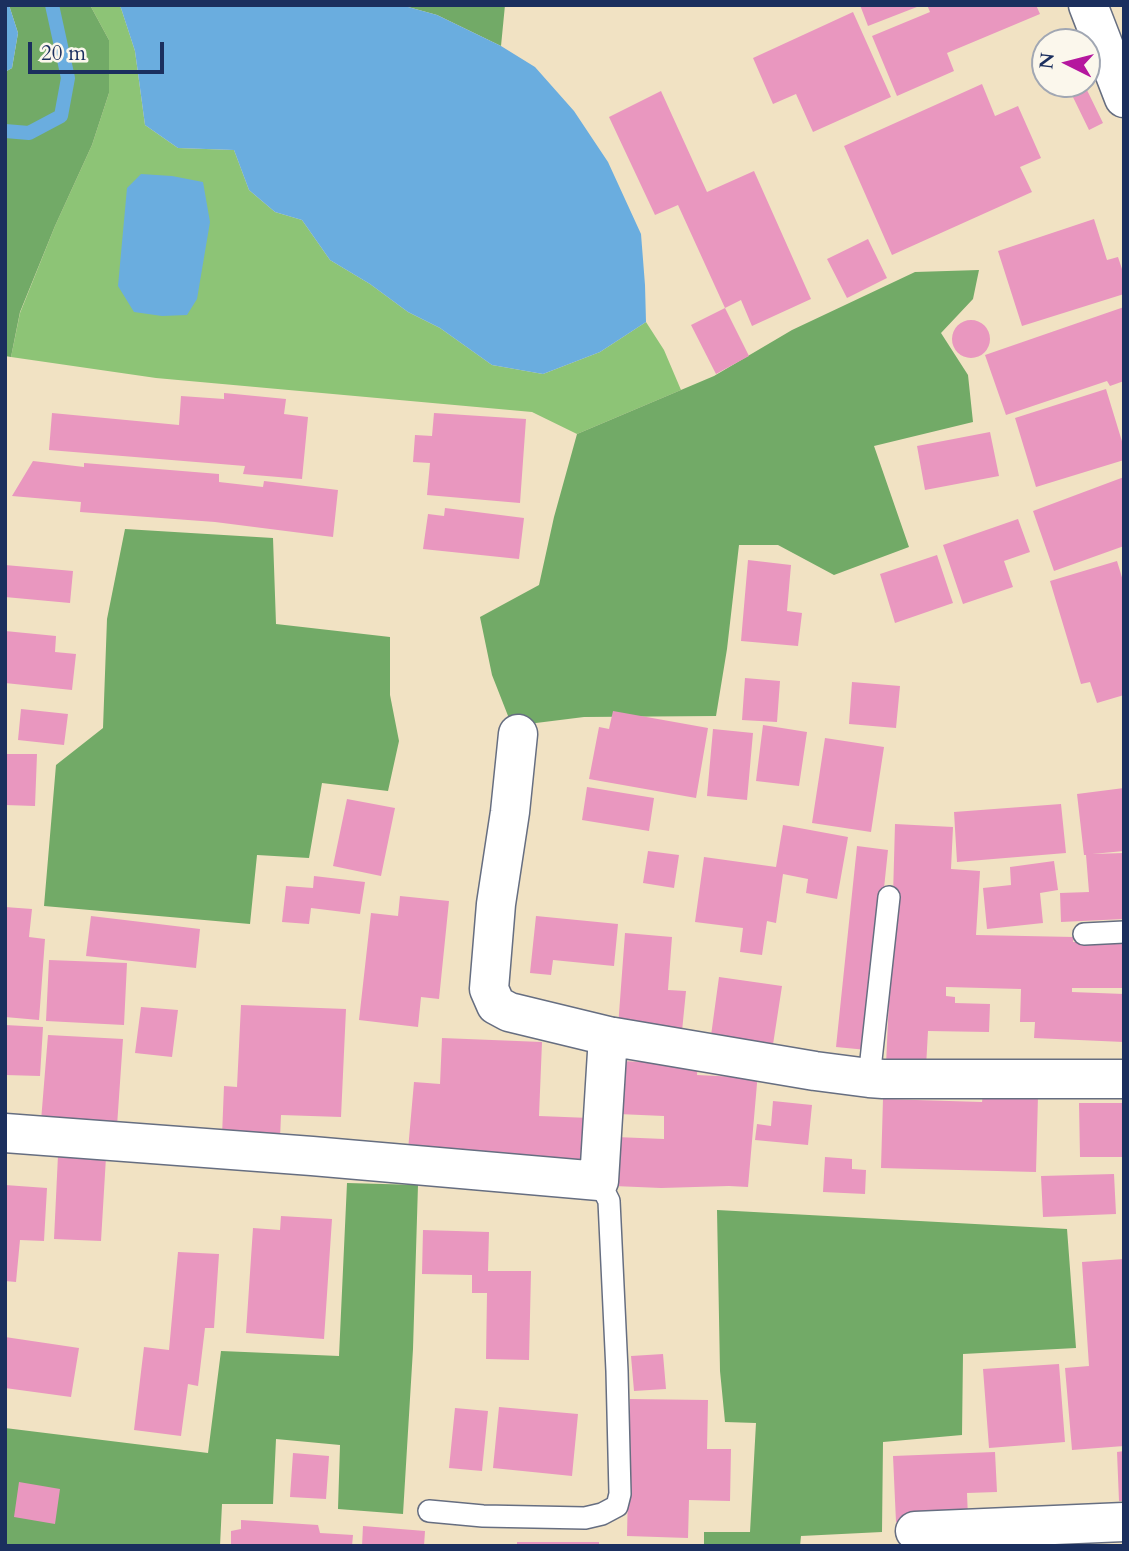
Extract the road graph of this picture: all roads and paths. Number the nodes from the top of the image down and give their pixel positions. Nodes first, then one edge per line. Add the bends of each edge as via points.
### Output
1 (1088, 5) edge
2 (1124, 98) edge
3 (518, 734) dead end
4 (889, 898) dead end
5 (1124, 932) edge
6 (1084, 934) dead end
7 (608, 1036) junction
8 (869, 1078) junction
9 (1124, 1079) edge
10 (5, 1133) edge
11 (599, 1181) junction
12 (429, 1511) dead end
13 (1124, 1522) edge
14 (915, 1531) dead end

1 - 2 street
3 - 7 street via 489,989 496,1005 509,1013
4 - 8 lane
5 - 6 lane
7 - 8 street
7 - 11 street
8 - 9 street
10 - 11 street
11 - 12 lane via 609,1201 617,1371 617,1506 585,1518
13 - 14 street

